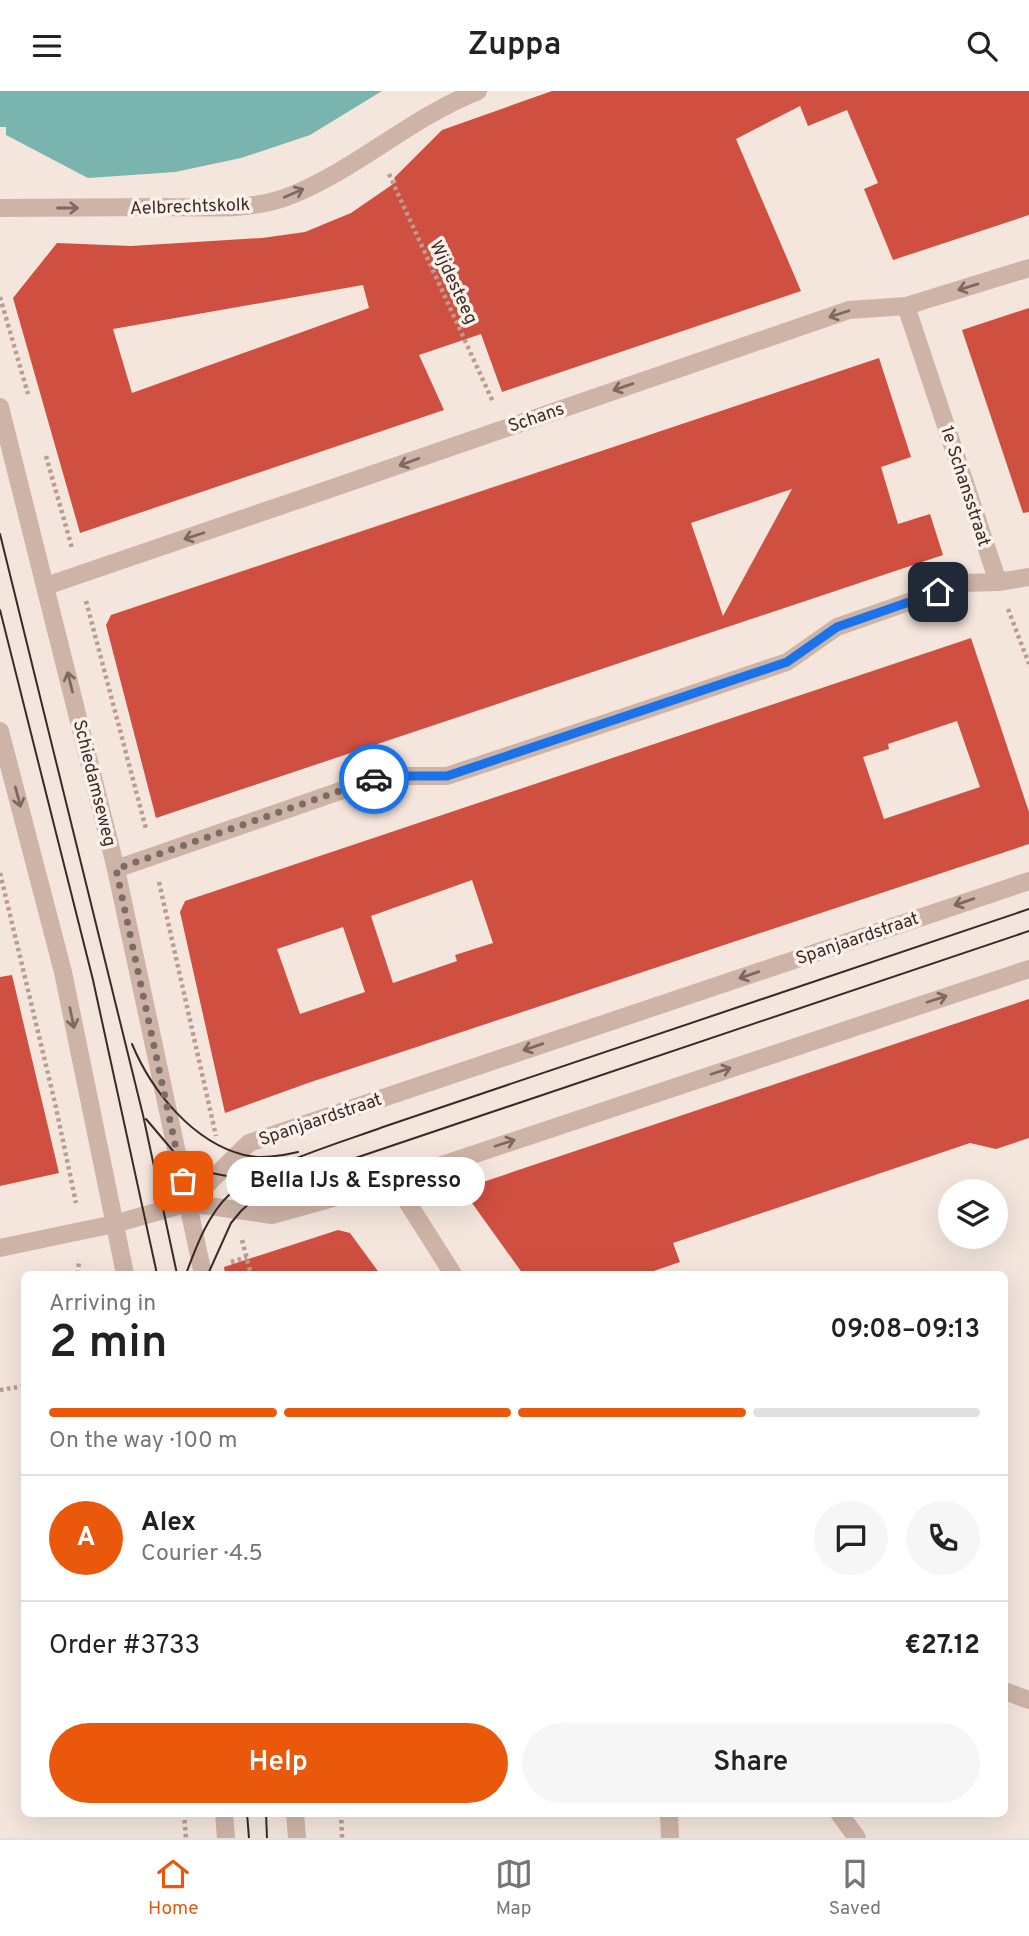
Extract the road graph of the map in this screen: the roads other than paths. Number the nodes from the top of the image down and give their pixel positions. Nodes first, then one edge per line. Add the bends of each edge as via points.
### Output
1 (478, 91) edge
2 (0, 208) edge
3 (1029, 268) edge
4 (906, 306) junction
5 (0, 407) edge
6 (1029, 577) edge
7 (998, 582) junction
8 (47, 586) junction
9 (0, 731) edge
10 (116, 869) junction
11 (1029, 881) edge
12 (1029, 969) edge
13 (394, 1181) junction
14 (188, 1203) junction
15 (114, 1224) junction
16 (0, 1248) edge
17 (124, 1271) edge
18 (202, 1271) edge
19 (451, 1271) edge
20 (1008, 1692) edge
21 (1029, 1700) edge
22 (225, 1817) edge
23 (295, 1817) edge
24 (669, 1817) edge
25 (842, 1817) edge
26 (226, 1838) edge
27 (297, 1838) edge
28 (670, 1838) edge
29 (857, 1838) edge

2 -> 1 street, Aelbrechtskolk via 223,207 276,201
3 -> 4 street, Schans
4 - 7 street, 1e Schansstraat
4 -> 8 street, Schans via 849,310
5 - 8 street, Schiedamseweg
6 - 7 street
7 - 10 street via 963,583 837,627 787,662 447,776 383,776
10 -> 8 street, Schiedamseweg
9 -> 15 street via 63,972
10 - 14 street, Schiedamseweg
11 -> 14 street, Spanjaardstraat via 249,1143
13 -> 12 street
13 - 14 street via 272,1215
13 - 19 street
14 - 15 street
14 - 18 street, Schiedamseweg
15 - 16 street
15 - 17 street
20 - 21 street
22 - 26 street
23 - 27 street
24 - 28 street
25 - 29 street

